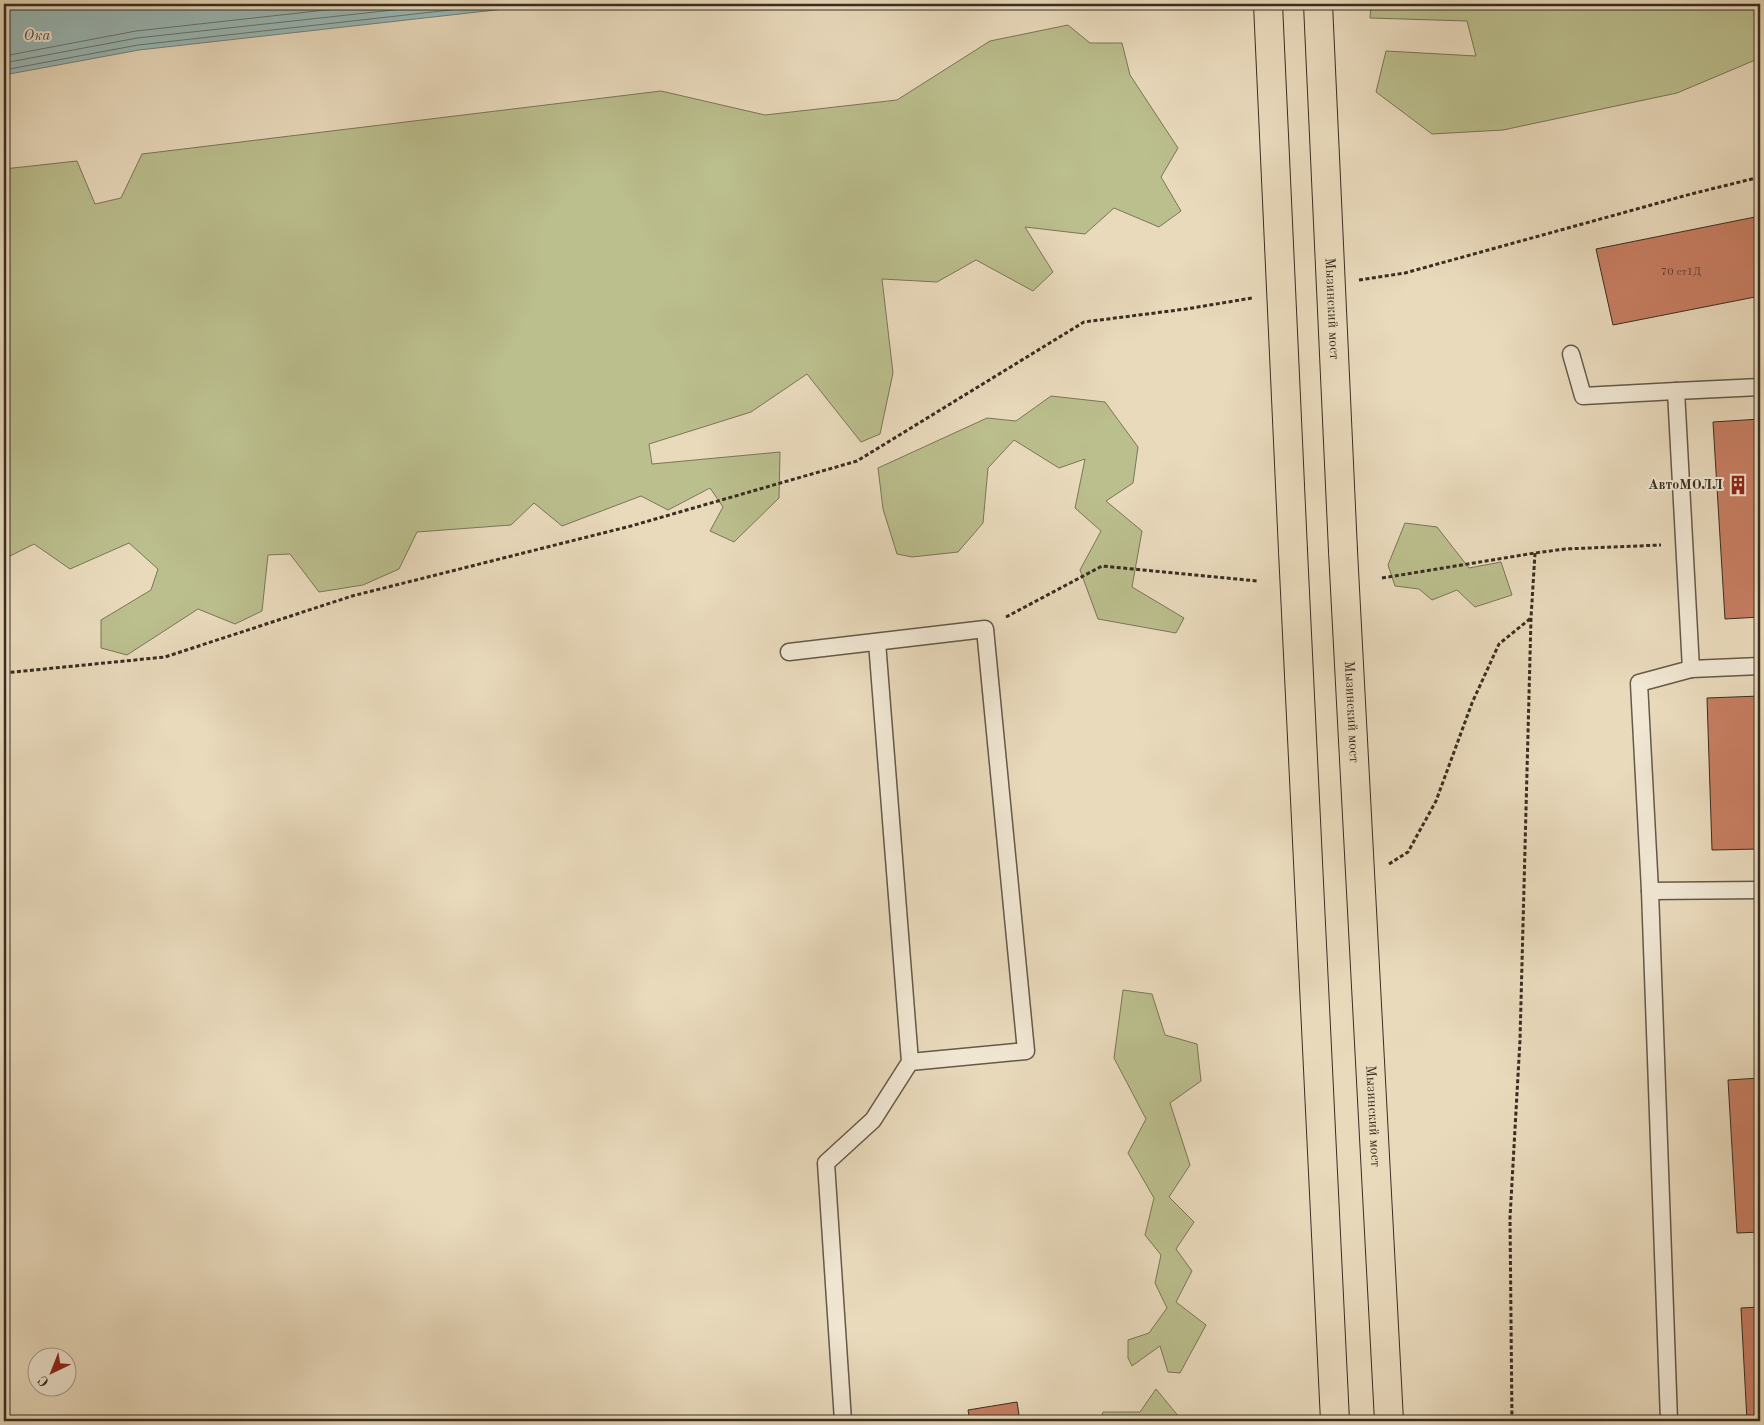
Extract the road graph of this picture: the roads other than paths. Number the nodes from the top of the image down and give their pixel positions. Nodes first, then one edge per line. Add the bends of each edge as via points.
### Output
1 (1268, 4) edge
2 (1318, 4) edge
3 (1571, 354) dead end
4 (1760, 387) edge
5 (1676, 391) junction
6 (877, 642) junction
7 (789, 652) dead end
8 (1760, 666) edge
9 (1691, 669) junction
10 (1760, 890) edge
11 (1650, 891) junction
12 (910, 1062) junction
13 (843, 1421) edge
14 (1335, 1421) edge
15 (1389, 1421) edge
16 (1669, 1421) edge

1 - 14 main road, bridge
2 - 15 main road, Мызинский мост, bridge
3 - 5 lane via 1583,396
4 - 5 lane
5 - 9 lane
6 - 7 lane
6 - 12 lane
6 - 12 lane via 985,629 1026,1051
8 - 9 lane
9 - 11 lane via 1639,683
10 - 11 lane
11 - 16 lane
12 - 13 lane via 872,1120 826,1163

